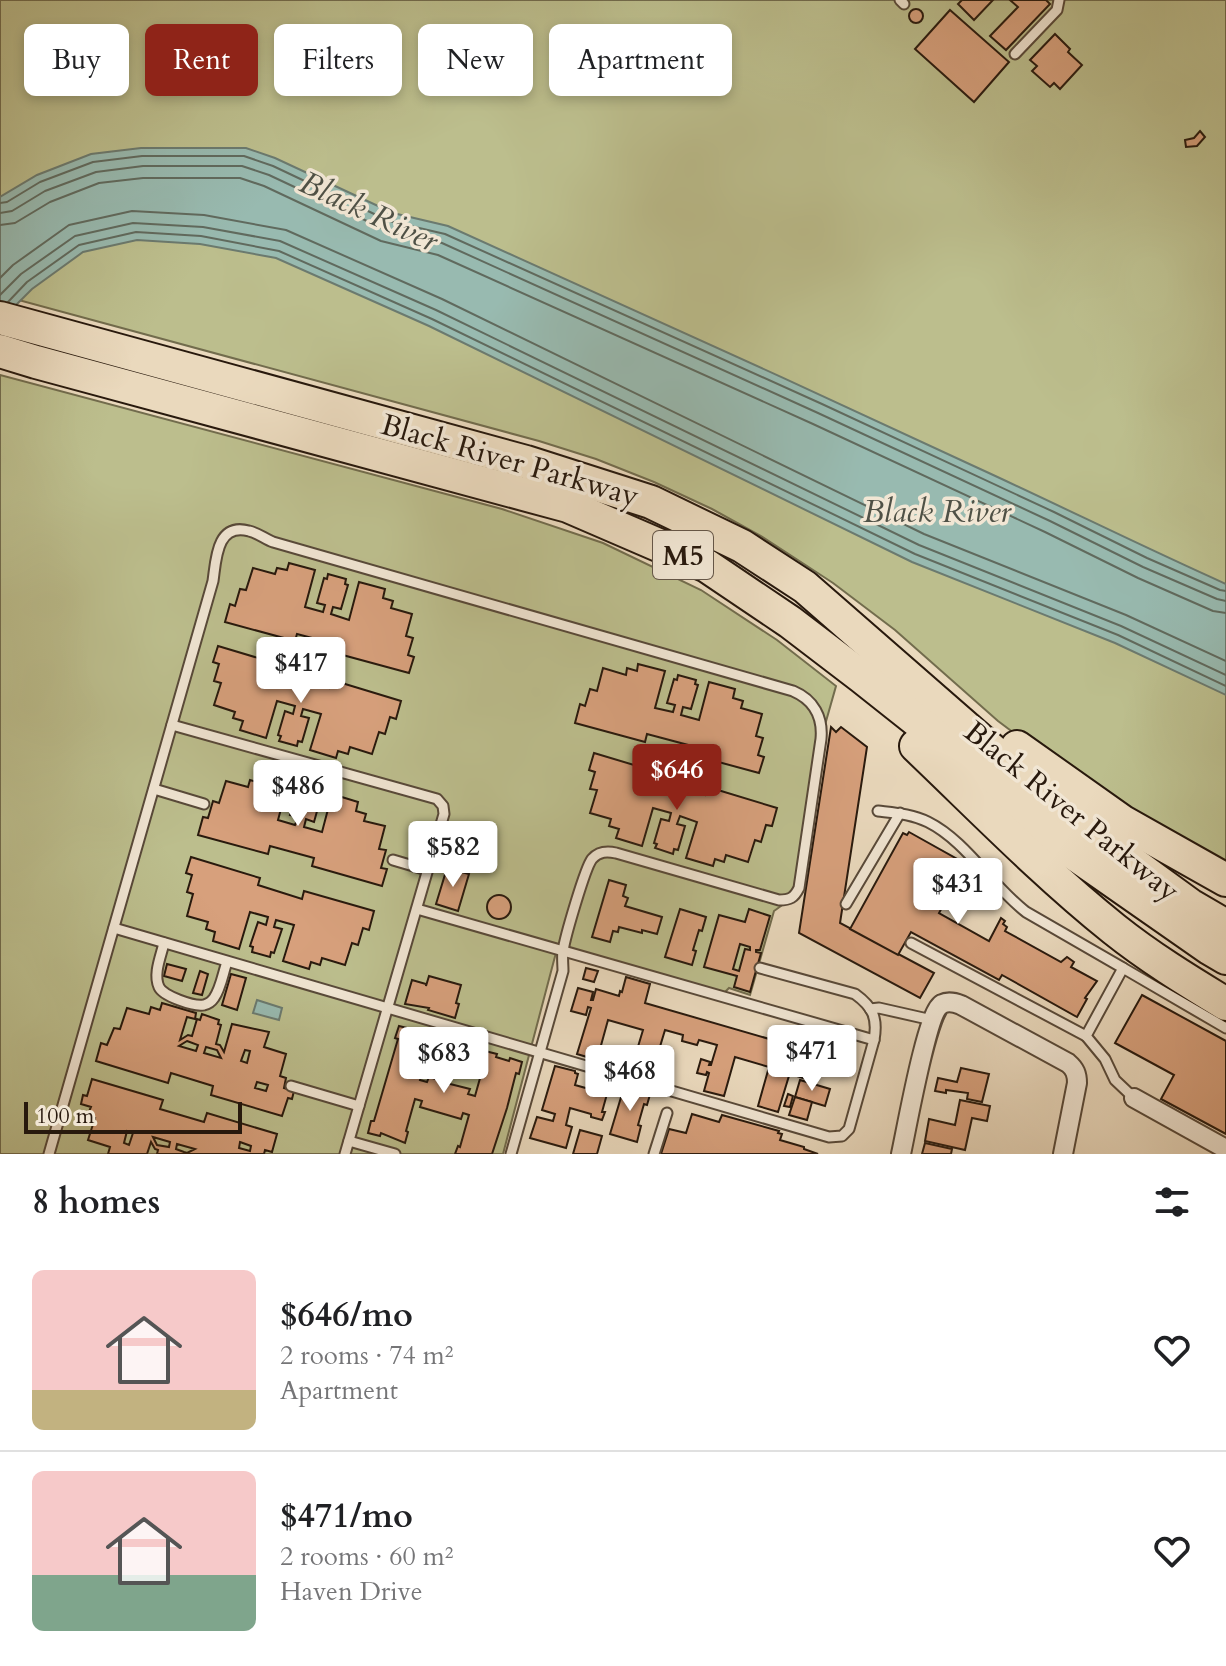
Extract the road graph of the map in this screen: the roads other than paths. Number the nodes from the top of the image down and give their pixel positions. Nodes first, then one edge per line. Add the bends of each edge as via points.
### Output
1 (1059, 0) edge
2 (1015, 54) dead end
3 (9, 320) edge
4 (0, 351) edge
5 (805, 587) junction
6 (862, 677) junction
7 (172, 725) junction
8 (154, 789) junction
9 (204, 804) dead end
10 (878, 811) dead end
11 (900, 813) junction
12 (393, 860) dead end
13 (427, 870) junction
14 (1226, 880) edge
15 (846, 904) dead end
16 (417, 909) junction
17 (1226, 926) edge
18 (114, 928) junction
19 (164, 943) junction
20 (911, 943) dead end
21 (563, 952) junction
22 (1226, 958) edge
23 (227, 962) junction
24 (760, 968) dead end
25 (1123, 968) junction
26 (1226, 1004) edge
27 (387, 1008) junction
28 (870, 1009) junction
29 (934, 1015) junction
30 (1226, 1028) edge
31 (1086, 1036) junction
32 (874, 1040) junction
33 (540, 1053) junction
34 (291, 1086) dead end
35 (1134, 1098) joint
36 (359, 1106) junction
37 (667, 1113) dead end
38 (349, 1141) junction
39 (1226, 1149) edge
40 (49, 1154) edge
41 (345, 1154) edge
42 (395, 1154) edge
43 (511, 1154) edge
44 (654, 1154) edge
45 (901, 1154) edge
46 (1063, 1154) edge

1 - 2 lane via 1057,10
3 - 5 highway, Black River Parkway / M5 via 526,462 651,502 742,546
4 - 6 highway, Black River Parkway / M5 via 568,506 707,566
5 - 14 highway via 844,603 993,730 1123,822
5 - 17 highway, Black River Parkway / M5 via 1065,814
6 - 22 highway, Black River Parkway / M5 via 1060,844
6 - 26 highway via 897,727 1035,860 1115,929
7 - 8 lane
7 - 13 lane via 437,799 444,814
7 - 21 lane via 213,581 216,551 224,538 243,530 793,691 811,703 819,715 821,739 795,896 779,900 616,853 600,853 585,875
8 - 9 lane
8 - 18 lane
10 - 11 lane
11 - 15 lane
11 - 25 lane via 950,836 1026,912
12 - 13 lane
13 - 16 lane
16 - 21 lane
16 - 27 lane
18 - 19 lane
18 - 40 lane
19 - 23 lane
19 - 23 lane via 157,982 163,993 178,999 200,1005 211,1001
20 - 31 lane
21 - 32 lane
21 - 33 lane via 563,971
23 - 27 lane
24 - 28 lane via 855,994
25 - 30 lane
25 - 31 lane
27 - 33 lane
27 - 36 lane
28 - 29 lane
28 - 32 lane
29 - 45 street
29 - 46 street via 943,1004 961,1005 1074,1068 1075,1094
31 - 35 lane via 1115,1080
32 - 33 lane via 849,1129 837,1137
33 - 43 lane
34 - 36 lane
35 - 39 street
36 - 38 lane
37 - 44 lane
38 - 41 lane
38 - 42 lane

